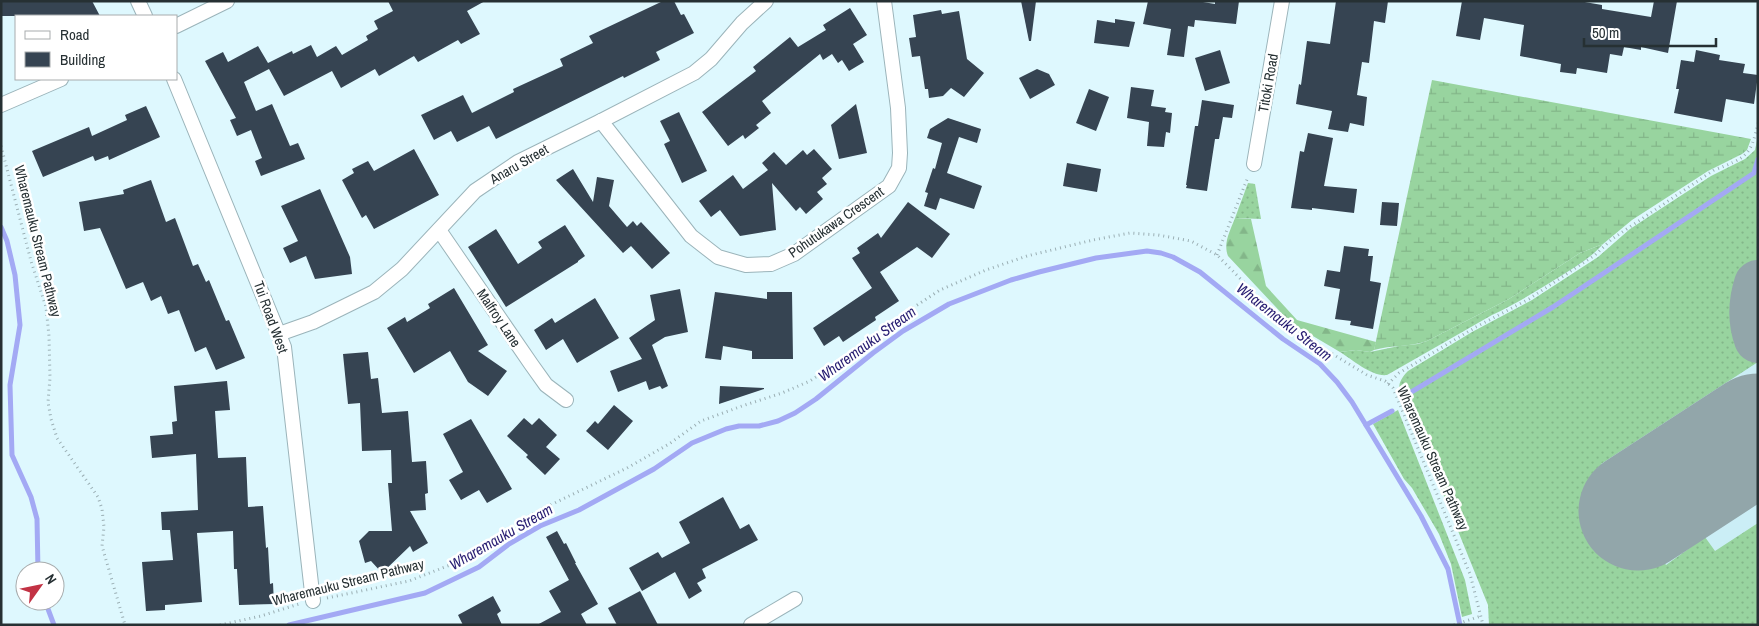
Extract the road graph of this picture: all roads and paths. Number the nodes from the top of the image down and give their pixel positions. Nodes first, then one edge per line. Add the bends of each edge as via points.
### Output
1 (138, 1) edge
2 (227, 1) edge
3 (766, 1) edge
4 (884, 1) edge
5 (1282, 1) edge
6 (145, 15) edge
7 (178, 25) edge
8 (59, 80) edge
9 (174, 80) edge
10 (1, 105) edge
11 (601, 122) junction
12 (1758, 123) edge
13 (1, 146) edge
14 (1254, 164) joint
15 (439, 230) junction
16 (1217, 255) junction
17 (279, 334) junction
18 (1388, 384) junction
19 (566, 400) dead end
20 (795, 599) dead end
21 (313, 601) junction
22 (1481, 616) junction
23 (125, 625) edge
24 (220, 625) edge
25 (752, 625) edge
26 (1454, 625) edge
27 (1483, 625) edge

1 - 6 street
2 - 7 street
3 - 11 street, Anaru Street via 694,73
4 - 11 street, Pohutukawa Crescent via 898,108 899,168 889,186 794,254 771,264 746,265 718,257 690,236
5 - 14 street, Titoki Road
8 - 10 street
9 - 17 street, Tui Road West
11 - 15 street, Anaru Street via 518,162 475,191
12 - 18 path via 1753,145 1747,154 1714,170 1529,300 1476,327 1399,373
13 - 23 path, Wharemauku Stream Pathway via 46,307 51,420 57,438 98,497 104,527 102,546
14 - 16 path
15 - 17 street, Anaru Street via 402,269 374,292 313,322
15 - 19 street, Malfroy Lane via 546,385
16 - 18 path, Wharemauku Stream Pathway via 1298,333 1367,375
16 - 21 path, Wharemauku Stream Pathway via 1191,241 1130,233 1027,256 986,270 940,290 810,381 701,422 627,468 536,512 450,565 409,581
17 - 21 street, Tui Road West via 287,364
18 - 22 path, Wharemauku Stream Pathway via 1454,532
20 - 25 street
21 - 24 path, Wharemauku Stream Pathway
22 - 26 path
22 - 27 path, Wharemauku Stream Pathway

